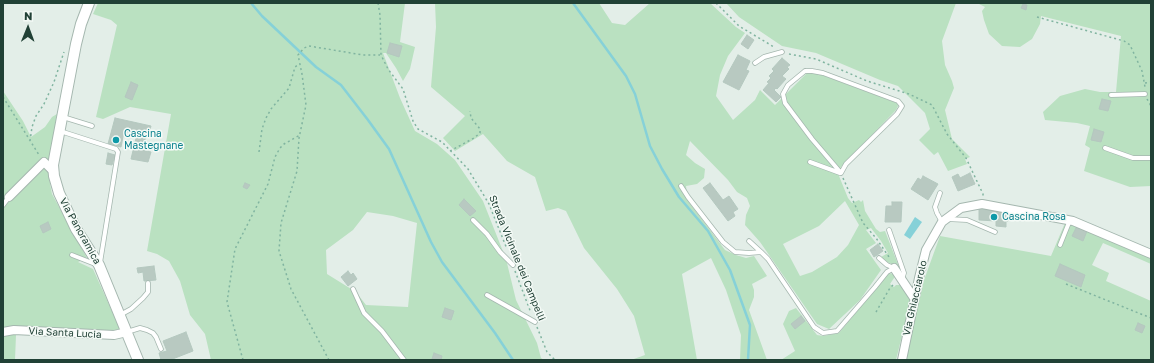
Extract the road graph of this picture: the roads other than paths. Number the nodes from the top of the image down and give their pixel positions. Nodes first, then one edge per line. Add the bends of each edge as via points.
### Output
1 (89, 3) edge
2 (782, 52) dead end
3 (755, 63) dead end
4 (1145, 94) dead end
5 (1112, 95) dead end
6 (62, 117) junction
7 (92, 126) dead end
8 (60, 131) junction
9 (1105, 148) dead end
10 (1151, 158) edge
11 (810, 162) dead end
12 (54, 172) junction
13 (841, 173) junction
14 (681, 186) dead end
15 (940, 193) dead end
16 (8, 197) joint
17 (3, 205) edge
18 (473, 220) dead end
19 (944, 220) junction
20 (1070, 220) junction
21 (889, 230) dead end
22 (995, 232) dead end
23 (749, 241) dead end
24 (1060, 245) dead end
25 (761, 252) junction
26 (1151, 254) edge
27 (72, 255) dead end
28 (879, 258) dead end
29 (99, 265) junction
30 (513, 265) road end
31 (894, 268) junction
32 (902, 279) junction
33 (148, 283) dead end
34 (353, 289) dead end
35 (487, 295) dead end
36 (914, 298) junction
37 (120, 315) junction
38 (535, 322) road end
39 (3, 332) edge
40 (127, 332) junction
41 (161, 349) dead end
42 (138, 360) edge
43 (404, 360) edge
44 (902, 360) edge

1 - 6 street, Via Panoramica via 76,44
2 - 3 lane
4 - 5 lane
6 - 7 lane
6 - 8 street, Via Panoramica
8 - 12 street, Via Panoramica
8 - 29 lane via 116,149 118,152
9 - 10 lane via 1133,158
11 - 13 lane
12 - 16 street via 44,162
12 - 29 street, Via Panoramica via 59,194 76,229
13 - 13 lane via 846,164 902,106 898,100 823,73 806,71 788,85 783,94 785,103
14 - 25 lane via 723,242 736,252
15 - 19 lane via 935,207 937,214
16 - 17 lane
18 - 30 lane
19 - 20 street, Via Ghiacciarolo via 961,208 982,204
19 - 22 lane via 967,220
19 - 36 street, Via Ghiacciarolo via 926,250
20 - 24 lane
20 - 26 street, Via Ghiacciarolo
21 - 32 lane via 904,273
23 - 25 lane
25 - 31 lane via 781,276 814,327 823,333 837,331 887,272
27 - 29 lane
28 - 31 lane
29 - 37 street, Via Panoramica
31 - 32 street
32 - 36 street
33 - 37 lane via 148,292 143,298
34 - 43 lane via 364,313
35 - 38 lane
36 - 44 street, Via Ghiacciarolo
37 - 40 street, Via Panoramica
39 - 40 street, Via Santa Lucia via 14,330 114,335
40 - 41 lane via 140,328 153,333
40 - 42 street, Via Panoramica

